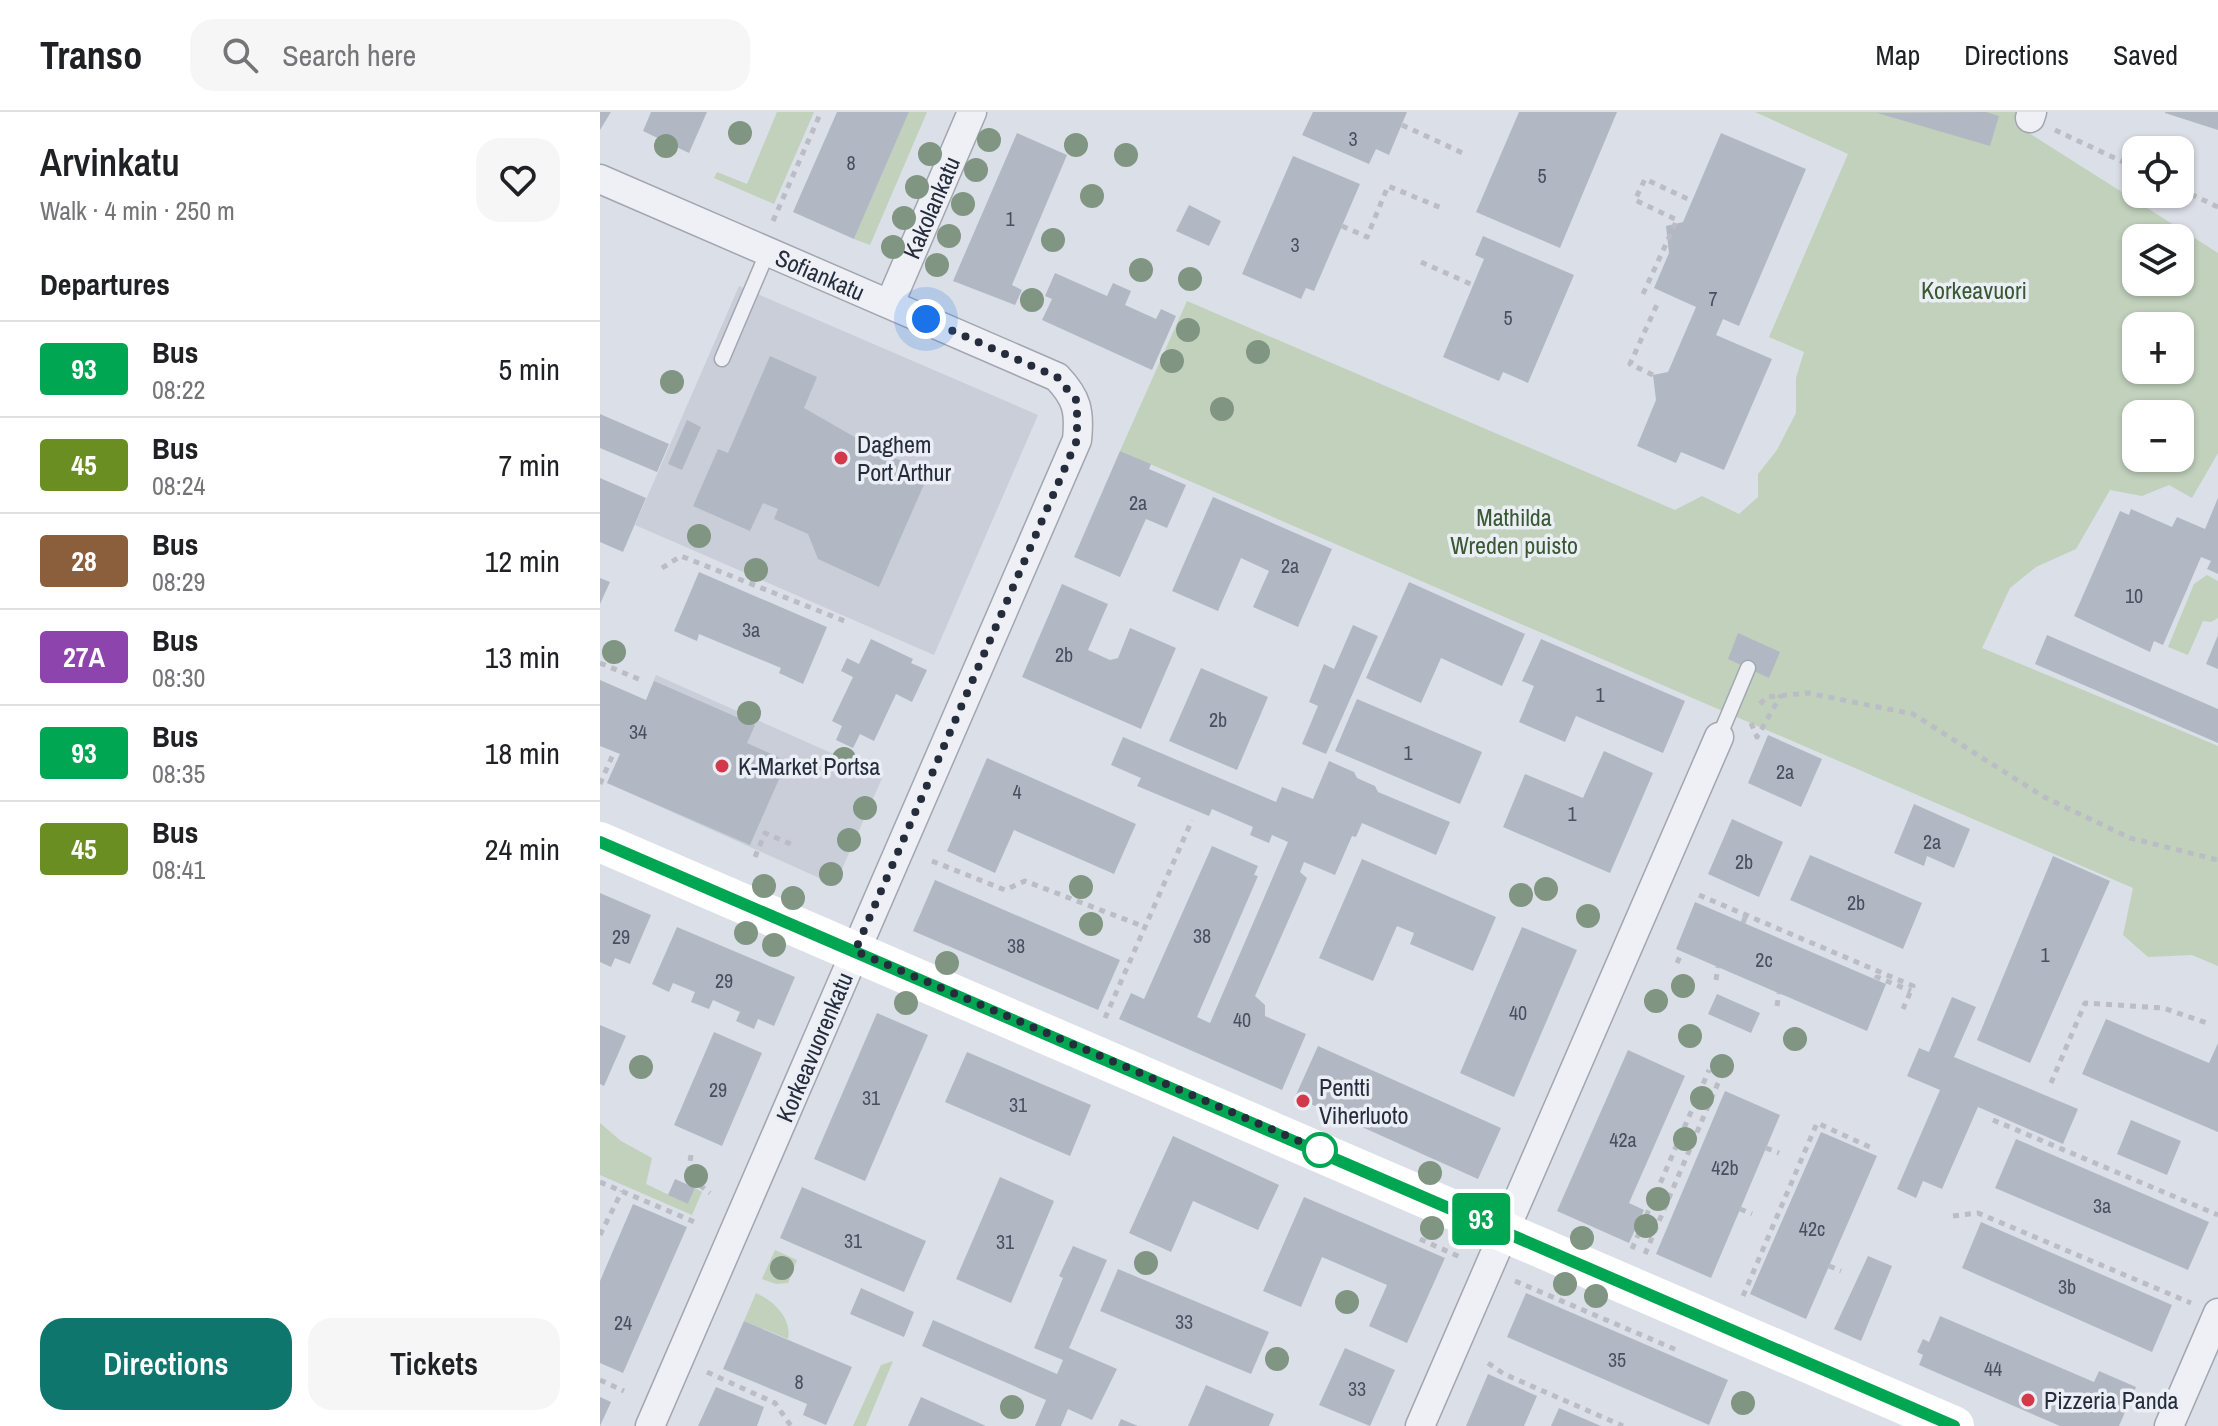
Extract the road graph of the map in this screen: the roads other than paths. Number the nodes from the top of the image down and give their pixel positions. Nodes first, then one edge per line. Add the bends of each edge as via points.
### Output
1 (972, 112) edge
2 (600, 179) edge
3 (768, 251) junction
4 (890, 303) junction
5 (722, 359) dead end
6 (1077, 401) joint
7 (1748, 668) dead end
8 (1719, 737) joint
9 (600, 842) edge
10 (855, 951) junction
11 (1505, 1230) junction
12 (2218, 1314) edge
13 (650, 1426) edge
14 (1420, 1426) edge
15 (1954, 1426) edge
16 (2169, 1426) edge

1 - 4 street, Kakolankatu
2 - 3 street, Sofiankatu
3 - 4 street, Sofiankatu
3 - 5 lane
4 - 6 street, Sofiankatu via 1057,377
6 - 10 street, Korkeavuorenkatu via 1077,440
7 - 8 lane
8 - 11 street
9 - 10 street
10 - 11 street
10 - 13 street, Korkeavuorenkatu
11 - 14 street
11 - 15 street
12 - 16 street

